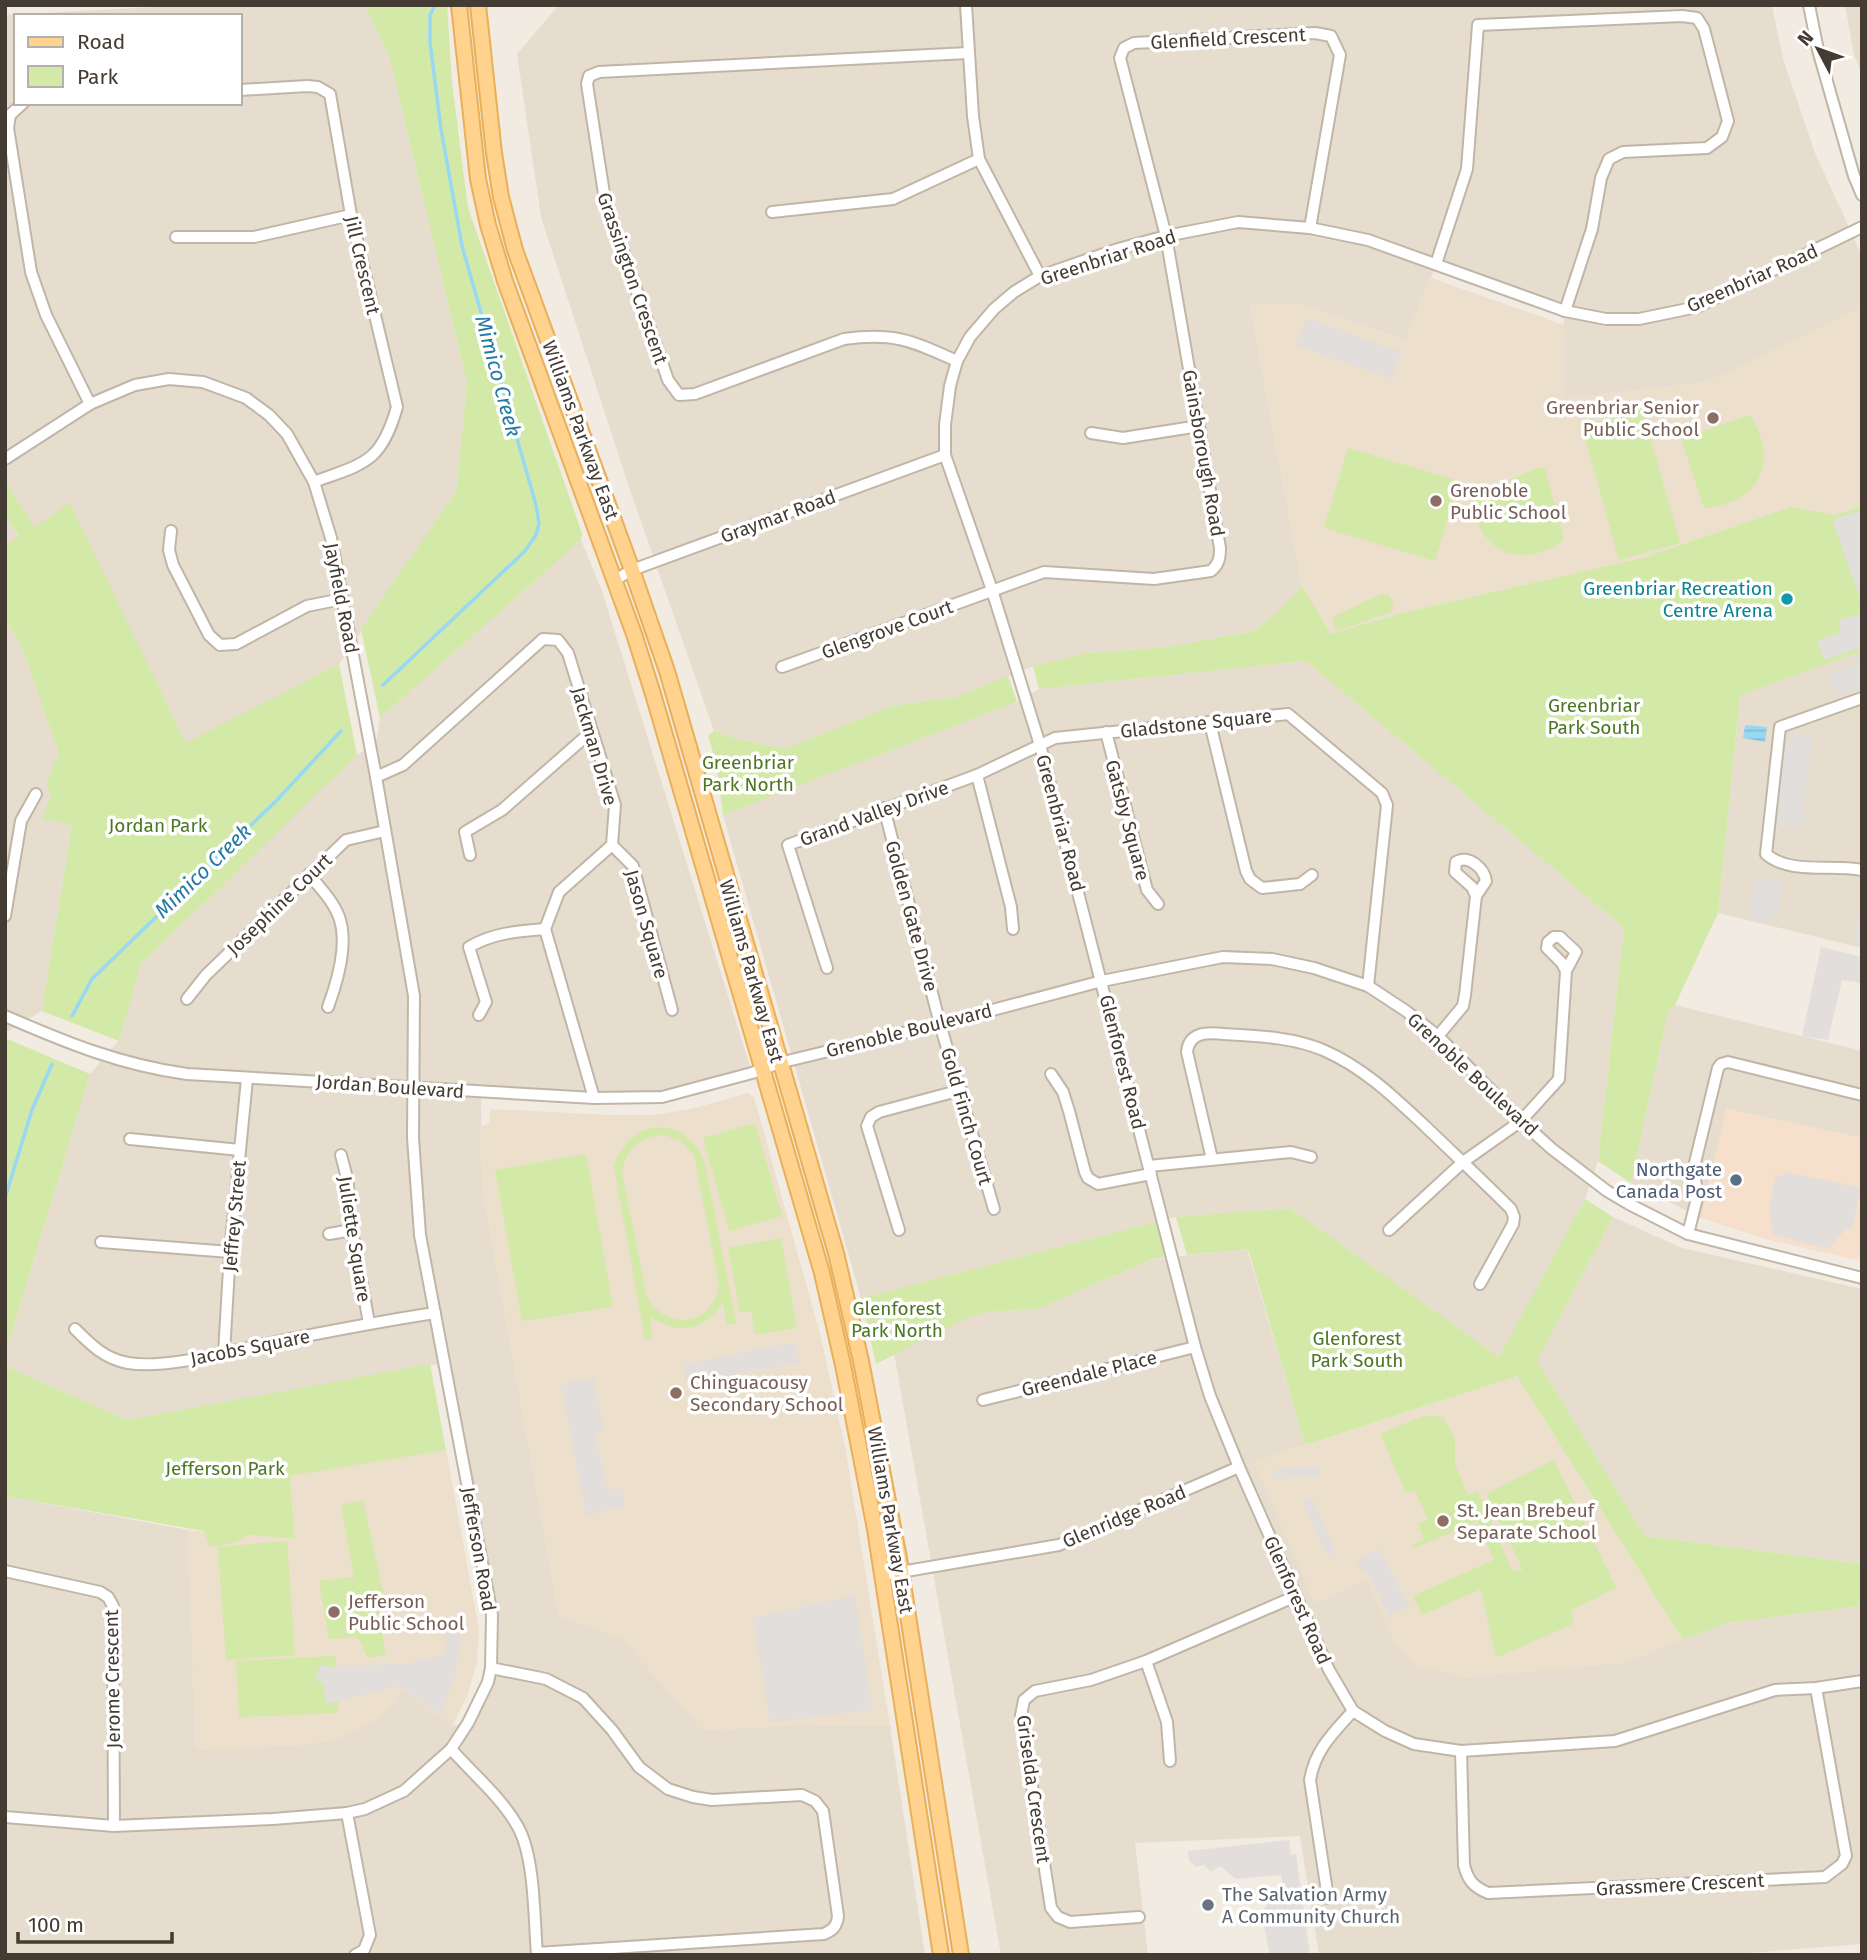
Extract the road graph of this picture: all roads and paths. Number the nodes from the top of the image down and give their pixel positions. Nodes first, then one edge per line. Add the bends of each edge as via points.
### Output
1 (459, 5) edge
2 (478, 5) edge
3 (966, 5) edge
4 (1809, 5) edge
5 (968, 53) junction
6 (242, 90) edge
7 (21, 105) edge
8 (979, 159) junction
9 (1862, 195) edge
10 (772, 212) dead end
11 (351, 215) junction
12 (1862, 227) edge
13 (1311, 228) junction
14 (1166, 236) junction
15 (176, 237) dead end
16 (1436, 264) junction
17 (1040, 276) junction
18 (1565, 311) junction
19 (957, 362) junction
20 (90, 404) junction
21 (1199, 426) junction
22 (1091, 433) dead end
23 (945, 455) junction
24 (5, 459) edge
25 (314, 482) junction
26 (171, 531) dead end
27 (632, 569) junction
28 (613, 581) junction
29 (992, 590) junction
30 (342, 599) junction
31 (782, 667) dead end
32 (1862, 698) edge
33 (1210, 723) junction
34 (592, 731) junction
35 (1106, 732) junction
36 (1040, 745) junction
37 (977, 775) junction
38 (376, 777) junction
39 (36, 794) dead end
40 (884, 808) junction
41 (385, 831) junction
42 (612, 845) junction
43 (470, 855) dead end
44 (1862, 870) edge
45 (309, 874) junction
46 (1312, 874) dead end
47 (1476, 896) dead end
48 (1158, 904) dead end
49 (5, 916) edge
50 (545, 929) junction
51 (1013, 929) dead end
52 (827, 968) dead end
53 (1566, 971) dead end
54 (1102, 981) junction
55 (1368, 986) junction
56 (187, 999) dead end
57 (328, 1007) dead end
58 (672, 1010) dead end
59 (479, 1015) dead end
60 (5, 1016) edge
61 (940, 1024) junction
62 (1438, 1036) junction
63 (779, 1063) junction
64 (762, 1069) junction
65 (1051, 1073) dead end
66 (247, 1079) junction
67 (413, 1087) junction
68 (961, 1090) junction
69 (1862, 1095) edge
70 (594, 1098) junction
71 (1521, 1121) junction
72 (130, 1139) dead end
73 (240, 1150) junction
74 (341, 1155) dead end
75 (1311, 1157) dead end
76 (1212, 1158) junction
77 (1463, 1162) junction
78 (1150, 1170) junction
79 (994, 1209) dead end
80 (352, 1230) junction
81 (900, 1230) dead end
82 (1389, 1230) dead end
83 (329, 1234) dead end
84 (1688, 1234) junction
85 (101, 1242) dead end
86 (230, 1252) junction
87 (1862, 1278) edge
88 (1480, 1284) dead end
89 (435, 1313) junction
90 (369, 1323) junction
91 (75, 1329) dead end
92 (1195, 1347) junction
93 (224, 1353) junction
94 (983, 1399) dead end
95 (1238, 1467) junction
96 (5, 1571) edge
97 (901, 1572) junction
98 (883, 1575) junction
99 (1296, 1596) junction
100 (1146, 1661) junction
101 (491, 1668) junction
102 (1862, 1681) edge
103 (1816, 1688) junction
104 (1353, 1711) junction
105 (451, 1749) junction
106 (1461, 1751) junction
107 (1170, 1761) dead end
108 (347, 1814) junction
109 (5, 1817) edge
110 (114, 1826) junction
111 (1328, 1898) dead end
112 (1139, 1917) dead end
113 (537, 1954) edge
114 (355, 1955) edge
115 (941, 1955) edge
116 (961, 1955) edge

1 - 28 main road, Williams Parkway East via 478,179 488,225
2 - 27 main road, Williams Parkway East via 500,197 515,250
3 - 5 street
4 - 9 street
5 - 8 street
5 - 19 street, Grassington Crescent via 599,72 589,76 587,84 605,200 668,380 679,395 695,394 844,339 869,336 907,340
6 - 11 street, Jill Crescent via 307,86 330,94
7 - 20 street via 10,115 8,128 31,272 46,315
8 - 10 street via 893,199
8 - 17 street
11 - 15 street via 254,237
11 - 25 street, Jill Crescent via 397,407 379,451 359,465
12 - 18 street, Greenbriar Road via 1697,307 1639,319 1606,319
13 - 14 street, Greenbriar Road via 1237,222
13 - 14 street, Glenfield Crescent via 1340,55 1331,36 1315,33 1134,43 1124,48 1120,58
13 - 16 street, Greenbriar Road via 1368,240
14 - 17 street, Greenbriar Road
14 - 21 street, Gainsborough Road
16 - 18 street, Greenbriar Road
16 - 18 street via 1467,169 1478,25 1697,18 1704,29 1728,121 1722,137 1707,148 1623,152 1609,159
17 - 19 street, Greenbriar Road via 994,309 970,337
19 - 23 street, Greenbriar Road via 947,408
20 - 24 street, Jayfield Road
20 - 25 street, Jayfield Road via 135,384 169,379 226,389 270,415 288,434
21 - 22 street via 1123,438
21 - 29 street, Gainsborough Road via 1220,548 1217,566 1154,579 1044,572
23 - 27 street, Graymar Road
23 - 29 street, Greenbriar Road
25 - 30 street, Jayfield Road
26 - 30 street via 173,565 209,635 220,645 236,644 307,606
27 - 28 street, Graymar Road
27 - 63 main road, Williams Parkway East via 667,671
28 - 64 main road, Williams Parkway East via 653,694
29 - 31 street, Glengrove Court
29 - 36 street, Greenbriar Road
30 - 38 street, Jayfield Road
32 - 44 street via 1780,727 1766,854 1776,862
33 - 35 street, Gladstone Square
33 - 46 street via 1250,879 1262,888 1300,884
33 - 55 street, Gladstone Square via 1288,713 1382,793 1386,821
34 - 38 street, Jackman Drive via 568,653 558,640 543,639 403,765
34 - 42 street, Jackman Drive via 615,805
34 - 43 street via 502,810 465,832
35 - 36 street, Gladstone Square via 1055,738
35 - 48 street, Gatsby Square via 1147,890
36 - 37 street, Grand Valley Drive
36 - 54 street, Greenbriar Road
37 - 40 street, Grand Valley Drive
37 - 51 street
38 - 41 street, Jayfield Road
39 - 49 street via 21,821
40 - 52 street, Grand Valley Drive via 788,845
40 - 61 street, Golden Gate Drive
41 - 45 street, Josephine Court via 346,840
41 - 67 street, Jayfield Road via 414,996
42 - 50 street via 559,892
42 - 58 street, Jason Square via 633,866
45 - 56 street, Josephine Court
45 - 57 street via 338,912 342,928 335,988
47 - 62 street via 1463,1006
50 - 59 street via 509,932 469,947 486,1002
50 - 70 street
53 - 71 street via 1559,1079
54 - 55 street, Grenoble Boulevard via 1223,957 1272,958
54 - 61 street, Grenoble Boulevard
54 - 78 street, Glenforest Road
55 - 62 street, Grenoble Boulevard
60 - 66 street, Jordan Boulevard via 151,1069
61 - 63 street, Grenoble Boulevard
61 - 68 street, Gold Finch Court
62 - 71 street, Grenoble Boulevard
63 - 64 street, Jordan Boulevard
63 - 97 main road, Williams Parkway East via 855,1329
64 - 70 street, Jordan Boulevard via 662,1097
64 - 98 main road, Williams Parkway East via 822,1273
65 - 78 street via 1066,1101 1088,1178 1097,1184
66 - 67 street, Jordan Boulevard
66 - 73 street, Jeffrey Street
67 - 70 street, Jordan Boulevard
67 - 89 street, Jefferson Road via 414,1182
68 - 79 street, Gold Finch Court
68 - 81 street via 871,1116 867,1126
69 - 84 street via 1721,1064 1693,1171 1698,1194
71 - 77 street
71 - 84 street, Grenoble Boulevard via 1607,1191
72 - 73 street
73 - 86 street, Jeffrey Street
74 - 80 street, Juliette Square
75 - 76 street via 1291,1152
76 - 77 street via 1187,1052 1196,1035 1211,1033 1283,1038 1323,1050 1384,1088
76 - 78 street
77 - 82 street
77 - 88 street via 1514,1217
78 - 92 street, Glenforest Road
80 - 83 street
80 - 90 street, Juliette Square
84 - 87 street, Grenoble Boulevard
85 - 86 street
86 - 93 street, Jeffrey Street
89 - 90 street, Jacobs Square
89 - 101 street, Jefferson Road via 492,1615
90 - 93 street, Jacobs Square
91 - 93 street, Jacobs Square via 101,1353 126,1363 165,1363
92 - 94 street, Greendale Place
92 - 95 street, Glenforest Road
95 - 97 street, Glenridge Road via 1059,1545
95 - 99 street, Glenforest Road
96 - 110 street, Jerome Crescent via 100,1591 113,1606
97 - 98 street, Glenridge Road
97 - 116 main road, Williams Parkway East
98 - 115 main road, Williams Parkway East
99 - 100 street, Griselda Crescent
99 - 104 street, Glenforest Road
100 - 107 street via 1167,1722
100 - 112 street, Griselda Crescent via 1091,1680 1035,1691 1024,1700 1021,1715 1051,1908 1070,1922
101 - 105 street, Jefferson Road via 468,1723
101 - 113 street via 545,1679 583,1698 639,1766 668,1789 712,1800 802,1795 823,1811 838,1916 831,1931
102 - 103 street, Glenforest Road
103 - 106 street, Glenforest Road via 1775,1690 1615,1741
103 - 106 street, Grassmere Crescent via 1846,1856 1825,1877 1489,1893 1467,1879 1464,1865
104 - 106 street, Glenforest Road via 1414,1744
104 - 111 street via 1322,1745 1310,1780
105 - 108 street, Jefferson Road via 404,1791
105 - 113 street via 519,1828 528,1853
108 - 110 street, Jefferson Road
108 - 114 street via 370,1935 364,1950
109 - 110 street, Jefferson Road

